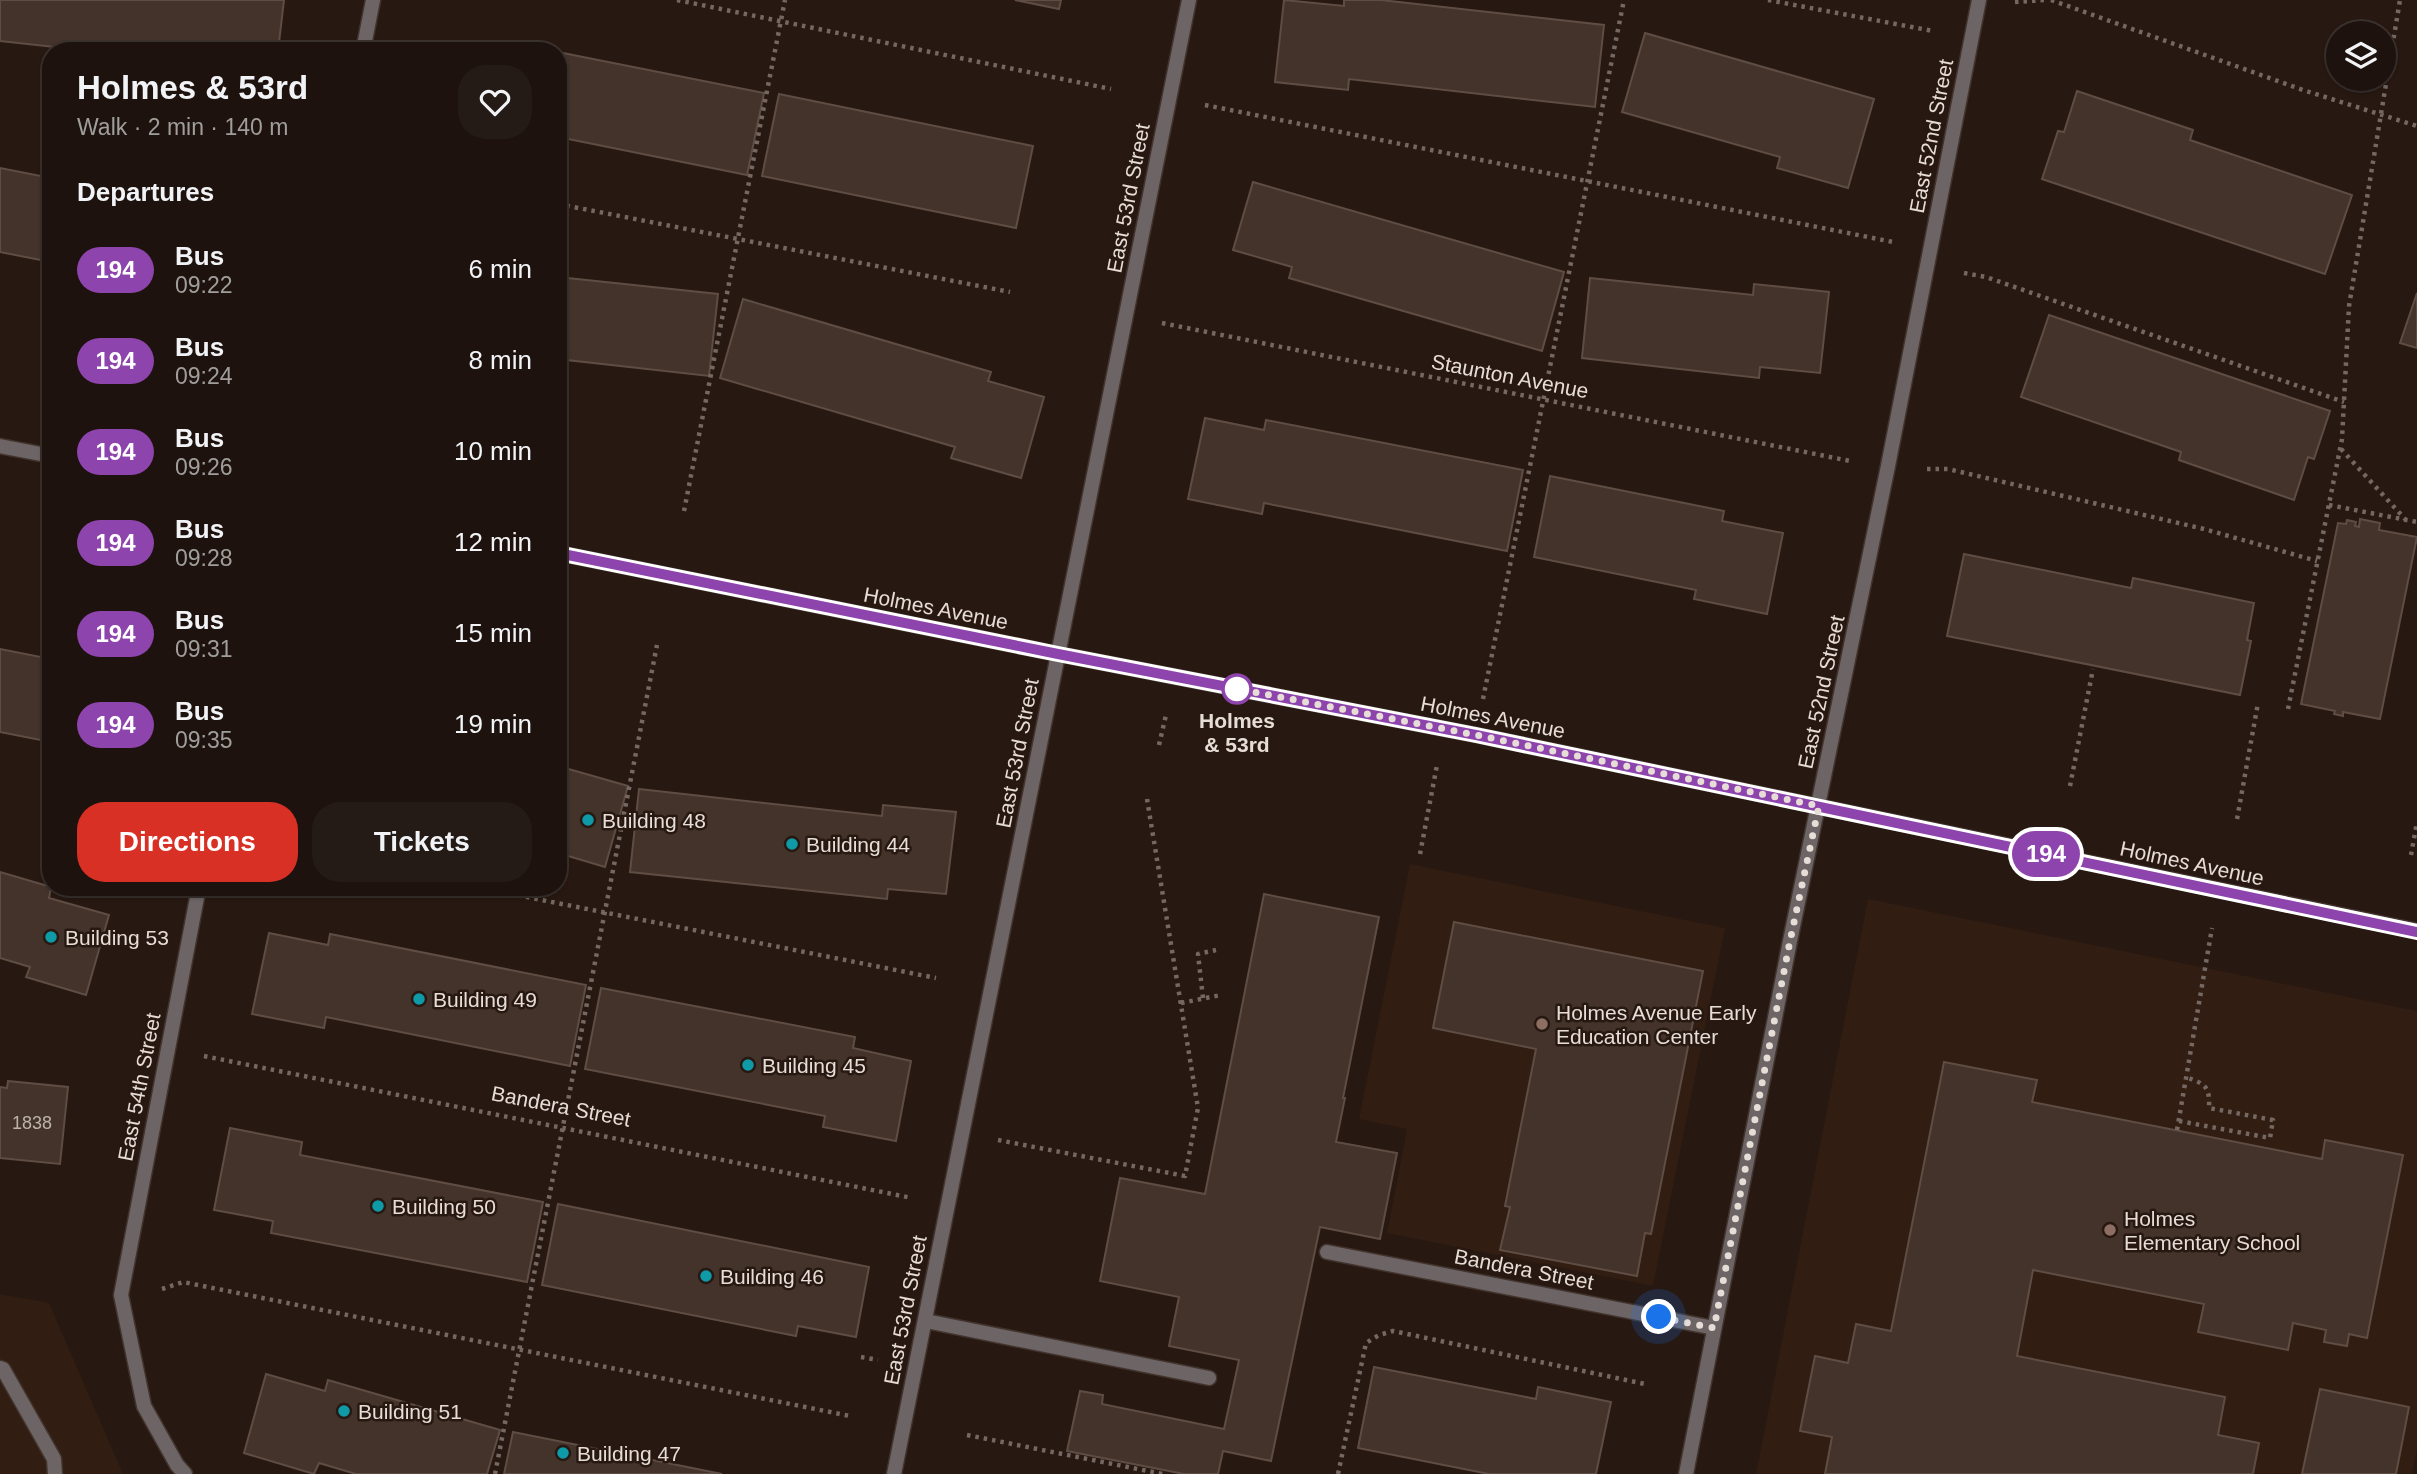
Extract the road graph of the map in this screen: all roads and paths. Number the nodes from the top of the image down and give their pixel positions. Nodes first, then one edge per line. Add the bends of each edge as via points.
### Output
1 (373, 0) edge
2 (677, 0) edge
3 (785, 0) edge
4 (1189, 0) edge
5 (1625, 0) edge
6 (1768, 0) edge
7 (1979, 0) edge
8 (2045, 0) edge
9 (2051, 0) edge
10 (2400, 0) edge
11 (2014, 2) edge
12 (781, 21) junction
13 (1938, 32) dead end
14 (365, 42) edge
15 (1111, 89) dead end
16 (1205, 105) dead end
17 (2381, 115) junction
18 (2417, 126) edge
19 (1588, 181) junction
20 (567, 206) edge
21 (739, 239) junction
22 (1901, 243) dead end
23 (1959, 272) dead end
24 (1010, 292) dead end
25 (1160, 322) dead end
26 (1544, 399) junction
27 (2344, 402) junction
28 (0, 446) edge
29 (2340, 448) junction
30 (42, 454) edge
31 (1854, 461) dead end
32 (1921, 470) dead end
33 (2329, 505) junction
34 (684, 512) dead end
35 (2406, 520) junction
36 (2417, 522) edge
37 (567, 555) edge
38 (2317, 561) junction
39 (657, 645) dead end
40 (1058, 654) junction
41 (2093, 669) dead end
42 (1489, 673) dead end
43 (2258, 703) dead end
44 (2288, 709) dead end
45 (2070, 786) dead end
46 (1431, 797) dead end
47 (1147, 799) dead end
48 (1819, 806) junction
49 (2237, 819) dead end
50 (2417, 822) edge
51 (1420, 854) dead end
52 (2411, 855) dead end
53 (197, 896) edge
54 (520, 896) edge
55 (604, 913) junction
56 (2417, 932) edge
57 (1216, 950) dead end
58 (2207, 958) dead end
59 (936, 978) dead end
60 (1220, 995) dead end
61 (1203, 998) junction
62 (1181, 1003) junction
63 (195, 1054) dead end
64 (2186, 1077) junction
65 (2179, 1121) junction
66 (562, 1128) junction
67 (2177, 1130) dead end
68 (1028, 1146) dead end
69 (920, 1200) dead end
70 (1327, 1252) dead end
71 (162, 1290) dead end
72 (926, 1321) junction
73 (1714, 1328) junction
74 (519, 1349) junction
75 (862, 1357) dead end
76 (886, 1362) dead end
77 (0, 1368) edge
78 (1209, 1378) dead end
79 (1645, 1384) dead end
80 (850, 1416) dead end
81 (967, 1435) dead end
82 (55, 1474) edge
83 (185, 1474) edge
84 (495, 1474) edge
85 (894, 1474) edge
86 (1163, 1474) edge
87 (1338, 1474) edge
88 (1686, 1474) edge

1 - 14 street
2 - 12 path
3 - 12 path
4 - 40 street, East 53rd Street
5 - 19 path
6 - 13 path
7 - 48 street, East 52nd Street
8 - 11 path
9 - 17 path
10 - 17 path
12 - 15 path
12 - 21 path
16 - 19 path
17 - 18 path
17 - 27 path via 2349,306
19 - 22 path
19 - 26 path
20 - 21 path
21 - 24 path
21 - 34 path
23 - 27 path via 1986,277
25 - 26 path, Staunton Avenue
26 - 31 path, Staunton Avenue
26 - 42 path
27 - 29 path
28 - 30 street
29 - 33 path
29 - 35 path
32 - 38 path via 1948,469 2204,529
33 - 35 path
33 - 38 path
35 - 36 path
37 - 40 street, Holmes Avenue
38 - 44 path
39 - 55 path
40 - 48 street, Holmes Avenue
40 - 72 street, East 53rd Street
41 - 45 path
43 - 49 path
46 - 51 path
47 - 62 path
48 - 56 street, Holmes Avenue
48 - 73 street, East 52nd Street
50 - 52 path
53 - 83 street, East 54th Street via 121,1295 144,1406
54 - 55 path
55 - 59 path
55 - 66 path
57 - 61 path via 1198,954
58 - 64 path
60 - 61 path
61 - 62 path
62 - 68 path via 1198,1108 1185,1176
63 - 66 path, Bandera Street
64 - 65 path
64 - 65 path via 2203,1083 2210,1094 2209,1108 2273,1120 2270,1138
65 - 67 path
66 - 69 path, Bandera Street
66 - 74 path
70 - 73 street, Bandera Street
71 - 74 path via 183,1282
72 - 78 street
72 - 85 street, East 53rd Street
73 - 88 street, East 52nd Street
74 - 80 path
74 - 84 path
75 - 76 path
77 - 82 street via 54,1459
79 - 87 path via 1393,1331 1379,1335 1366,1343
81 - 86 path

